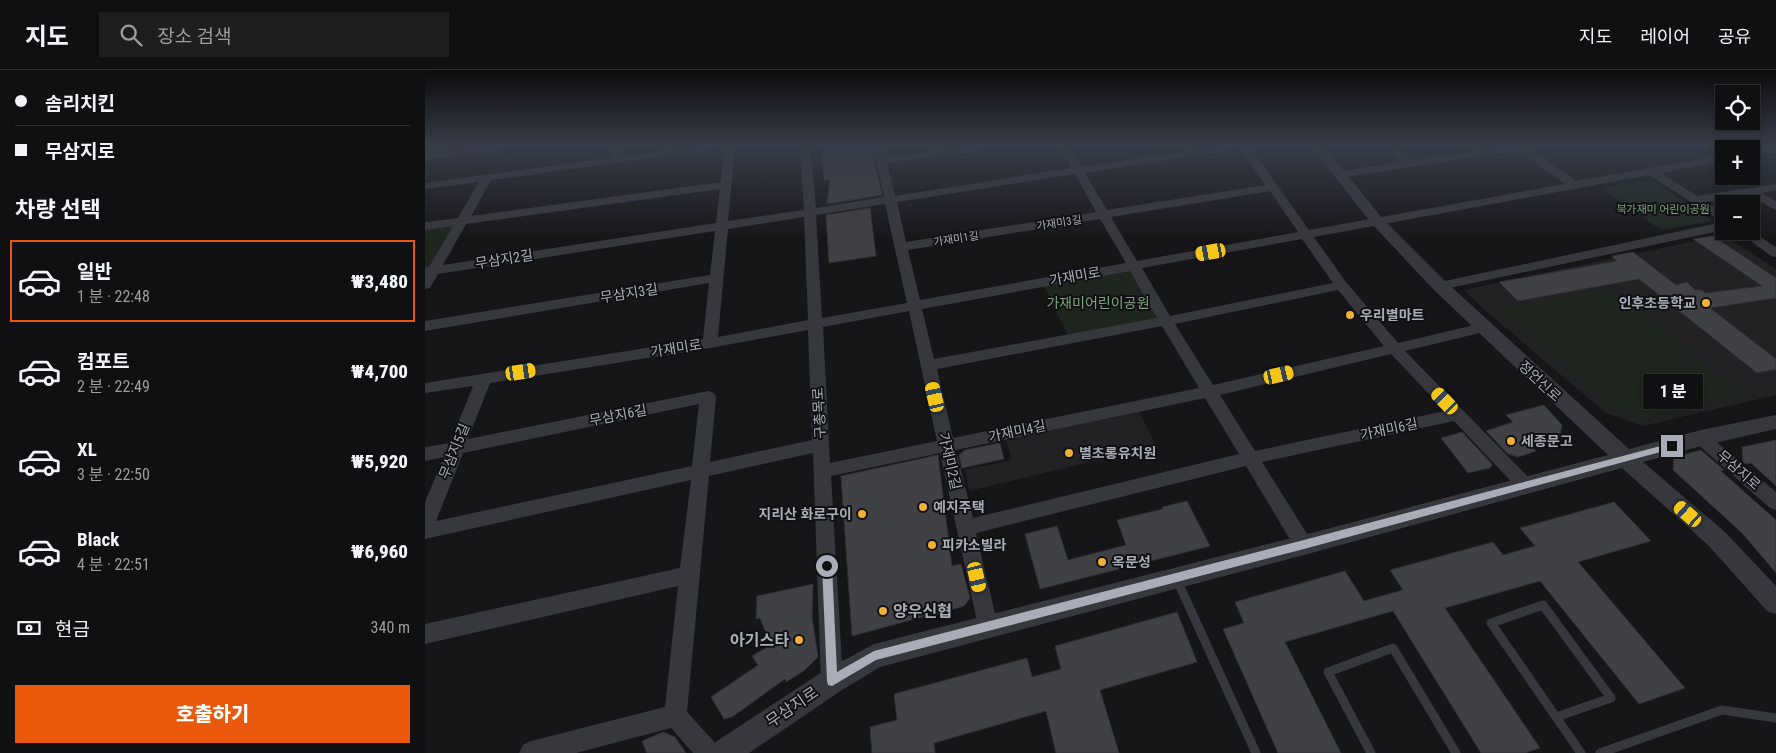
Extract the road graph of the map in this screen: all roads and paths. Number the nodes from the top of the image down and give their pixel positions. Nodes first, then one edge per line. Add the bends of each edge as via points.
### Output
1 (487, 178) joint
2 (727, 178) edge
3 (807, 178) edge
4 (885, 178) edge
5 (1028, 178) edge
6 (1084, 178) edge
7 (1267, 178) edge
8 (1341, 178) edge
9 (1564, 178) edge
10 (1613, 178) edge
11 (1662, 178) edge
12 (726, 185) junction
13 (1574, 185) junction
14 (425, 186) edge
15 (1776, 186) edge
16 (969, 187) joint
17 (1273, 187) junction
18 (1750, 191) junction
19 (890, 200) junction
20 (1696, 200) junction
21 (594, 203) joint
22 (1776, 206) edge
23 (810, 212) junction
24 (1715, 213) edge
25 (1106, 216) junction
26 (462, 221) junction
27 (1377, 221) junction
28 (425, 226) edge
29 (723, 226) junction
30 (1715, 228) edge
31 (1012, 230) joint
32 (1305, 234) junction
33 (1756, 240) edge
34 (901, 247) junction
35 (1776, 253) edge
36 (1136, 265) junction
37 (429, 271) edge
38 (717, 278) junction
39 (425, 285) edge
40 (1341, 285) junction
41 (1440, 286) junction
42 (915, 306) junction
43 (1166, 321) junction
44 (815, 324) junction
45 (425, 326) edge
46 (1483, 328) junction
47 (710, 343) junction
48 (1040, 344) joint
49 (1395, 350) junction
50 (928, 364) junction
51 (484, 378) junction
52 (425, 388) edge
53 (1211, 391) junction
54 (1458, 414) junction
55 (1776, 422) edge
56 (1701, 438) junction
57 (821, 445) junction
58 (947, 446) junction
59 (455, 448) junction
60 (425, 454) edge
61 (1251, 458) junction
62 (1625, 458) junction
63 (700, 471) junction
64 (822, 471) junction
65 (1526, 486) junction
66 (1776, 503) edge
67 (425, 525) edge
68 (965, 528) junction
69 (425, 531) edge
70 (1304, 544) junction
71 (689, 575) junction
72 (1176, 578) junction
73 (1776, 604) edge
74 (988, 626) junction
75 (425, 634) edge
76 (832, 681) junction
77 (675, 716) junction
78 (1556, 717) junction
79 (1776, 718) edge
80 (1454, 752) edge
81 (531, 753) edge
82 (709, 753) edge
83 (724, 753) edge
84 (1256, 753) edge
85 (1371, 753) edge
86 (1581, 753) edge
87 (1600, 753) edge

1 - 14 street
1 - 26 street
2 - 12 street
3 - 23 street, 구총목로
4 - 19 street
5 - 16 street
6 - 25 street, 가재미3길
7 - 17 street
8 - 27 street, 정언신로
9 - 13 street
10 - 13 street, 가재미로
11 - 20 street
12 - 21 street
12 - 29 street
13 - 27 street, 가재미로
15 - 18 street
16 - 19 street
17 - 25 street, 가재미3길
17 - 32 street
18 - 20 street
18 - 22 street
19 - 23 street
19 - 34 street
20 - 24 street
21 - 26 street
23 - 29 street
23 - 44 street, 구총목로
25 - 31 street, 가재미3길
25 - 36 street, 가재미3길
26 - 28 street
26 - 37 street
27 - 32 street, 가재미로
27 - 41 street, 정언신로
29 - 37 street, 무삼지2길
29 - 38 street
30 - 41 street
31 - 34 street, 가재미1길
32 - 36 street, 가재미로
32 - 40 street
33 - 35 street
34 - 42 street
36 - 42 street, 가재미로
36 - 43 street
37 - 39 street
38 - 45 street, 무삼지3길
38 - 47 street
40 - 43 street
40 - 49 street
41 - 46 street, 정언신로
42 - 44 street, 가재미로
42 - 50 street, 가재미2길
43 - 48 street
43 - 53 street
44 - 47 street, 가재미로
44 - 57 street, 구총목로
46 - 49 street
46 - 62 street, 정언신로
47 - 51 street, 가재미로
48 - 50 street
49 - 53 street, 가재미4길
49 - 54 street
50 - 58 street, 가재미2길
51 - 52 street, 가재미로
51 - 59 street, 무삼지5길
53 - 58 street, 가재미4길
53 - 61 street
54 - 61 street, 가재미6길
54 - 65 street
55 - 56 street, 무삼지로
56 - 62 street, 무삼지로
56 - 66 street, 무삼지로
57 - 63 street
57 - 64 street, 구총목로
58 - 64 street, 가재미4길
58 - 68 street, 가재미2길
59 - 60 street
59 - 63 street, 무삼지6길 via 708,397
59 - 67 street, 무삼지5길
61 - 68 street
61 - 70 street
62 - 65 street, 무삼지로
62 - 73 street, 정언신로 via 1717,539
63 - 69 street
63 - 71 street, 무삼지6길
64 - 76 street, 구총목로
65 - 70 street, 무삼지로
68 - 74 street, 가재미2길
70 - 72 street, 무삼지로
71 - 75 street
71 - 77 street, 무삼지6길
72 - 74 street, 무삼지로
72 - 84 lane
74 - 76 street, 무삼지로 via 874,656
76 - 83 street, 무삼지로
77 - 81 street
77 - 82 street
78 - 78 lane via 1497,631 1491,623 1543,605 1611,698
78 - 86 lane
79 - 87 lane via 1722,710
80 - 85 lane via 1393,648 1328,672

